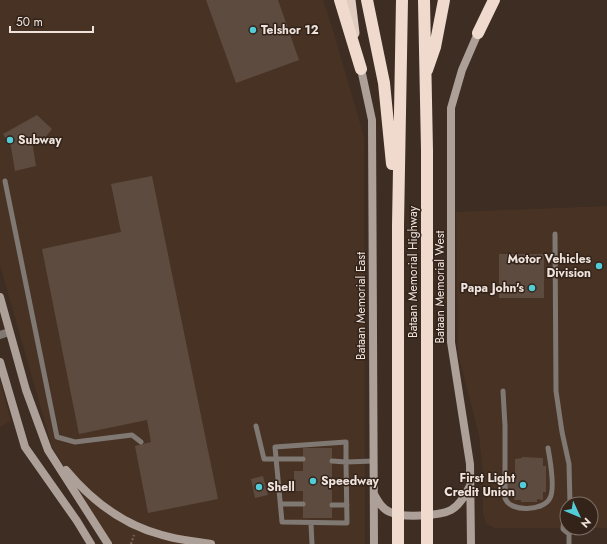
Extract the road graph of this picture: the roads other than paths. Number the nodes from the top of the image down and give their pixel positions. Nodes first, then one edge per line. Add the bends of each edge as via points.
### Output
1 (340, 0) edge
2 (350, 0) edge
3 (367, 0) edge
4 (402, 0) edge
5 (424, 0) edge
6 (444, 0) edge
7 (486, 0) edge
8 (494, 0) edge
9 (478, 33) junction
10 (361, 69) junction
11 (424, 76) junction
12 (5, 181) dead end
13 (398, 225) junction
14 (555, 234) dead end
15 (0, 297) edge
16 (9, 332) junction
17 (0, 335) edge
18 (0, 362) edge
19 (503, 391) dead end
20 (256, 426) dead end
21 (141, 442) dead end
22 (548, 448) dead end
23 (48, 450) junction
24 (277, 459) junction
25 (303, 459) dead end
26 (332, 461) dead end
27 (374, 461) junction
28 (346, 462) junction
29 (471, 485) junction
30 (374, 493) junction
31 (570, 496) edge
32 (281, 504) junction
33 (303, 504) dead end
34 (332, 504) dead end
35 (347, 505) junction
36 (311, 524) junction
37 (91, 544) edge
38 (108, 544) edge
39 (211, 544) edge
40 (312, 544) edge
41 (374, 544) edge
42 (398, 544) edge
43 (427, 544) edge
44 (472, 544) edge

1 - 10 highway
2 - 10 highway via 352,26
3 - 13 highway via 386,97 392,156 392,211
4 - 13 highway, Bataan Memorial Highway
5 - 11 highway, Bataan Memorial Highway
6 - 11 highway via 435,47
7 - 9 highway
8 - 9 highway
9 - 29 main road, Bataan Memorial West via 462,70 451,108 451,342 468,444
10 - 27 main road, Bataan Memorial East via 372,120
11 - 43 highway, Bataan Memorial Highway, bridge via 427,150
12 - 21 lane via 57,437 75,442 132,435
13 - 42 highway, Bataan Memorial Highway, bridge
14 - 31 lane via 556,391 569,464
15 - 16 main road
16 - 17 street
16 - 23 main road via 26,390
18 - 37 main road via 25,448
19 - 22 lane via 505,498 509,505 518,508 540,508 550,499 552,492
20 - 24 lane via 264,459
23 - 38 main road
23 - 39 main road via 80,487 104,508 130,523 162,535
24 - 25 lane
24 - 28 lane via 275,447 346,442
24 - 32 lane
26 - 28 lane
27 - 28 lane
27 - 30 main road, Bataan Memorial East
28 - 35 lane
29 - 30 main road via 456,506 436,514 394,514 382,507
29 - 44 main road, Bataan Memorial West
30 - 41 main road, Bataan Memorial East
32 - 33 lane
32 - 36 lane via 282,522
34 - 35 lane
35 - 36 lane via 347,523
36 - 40 lane

